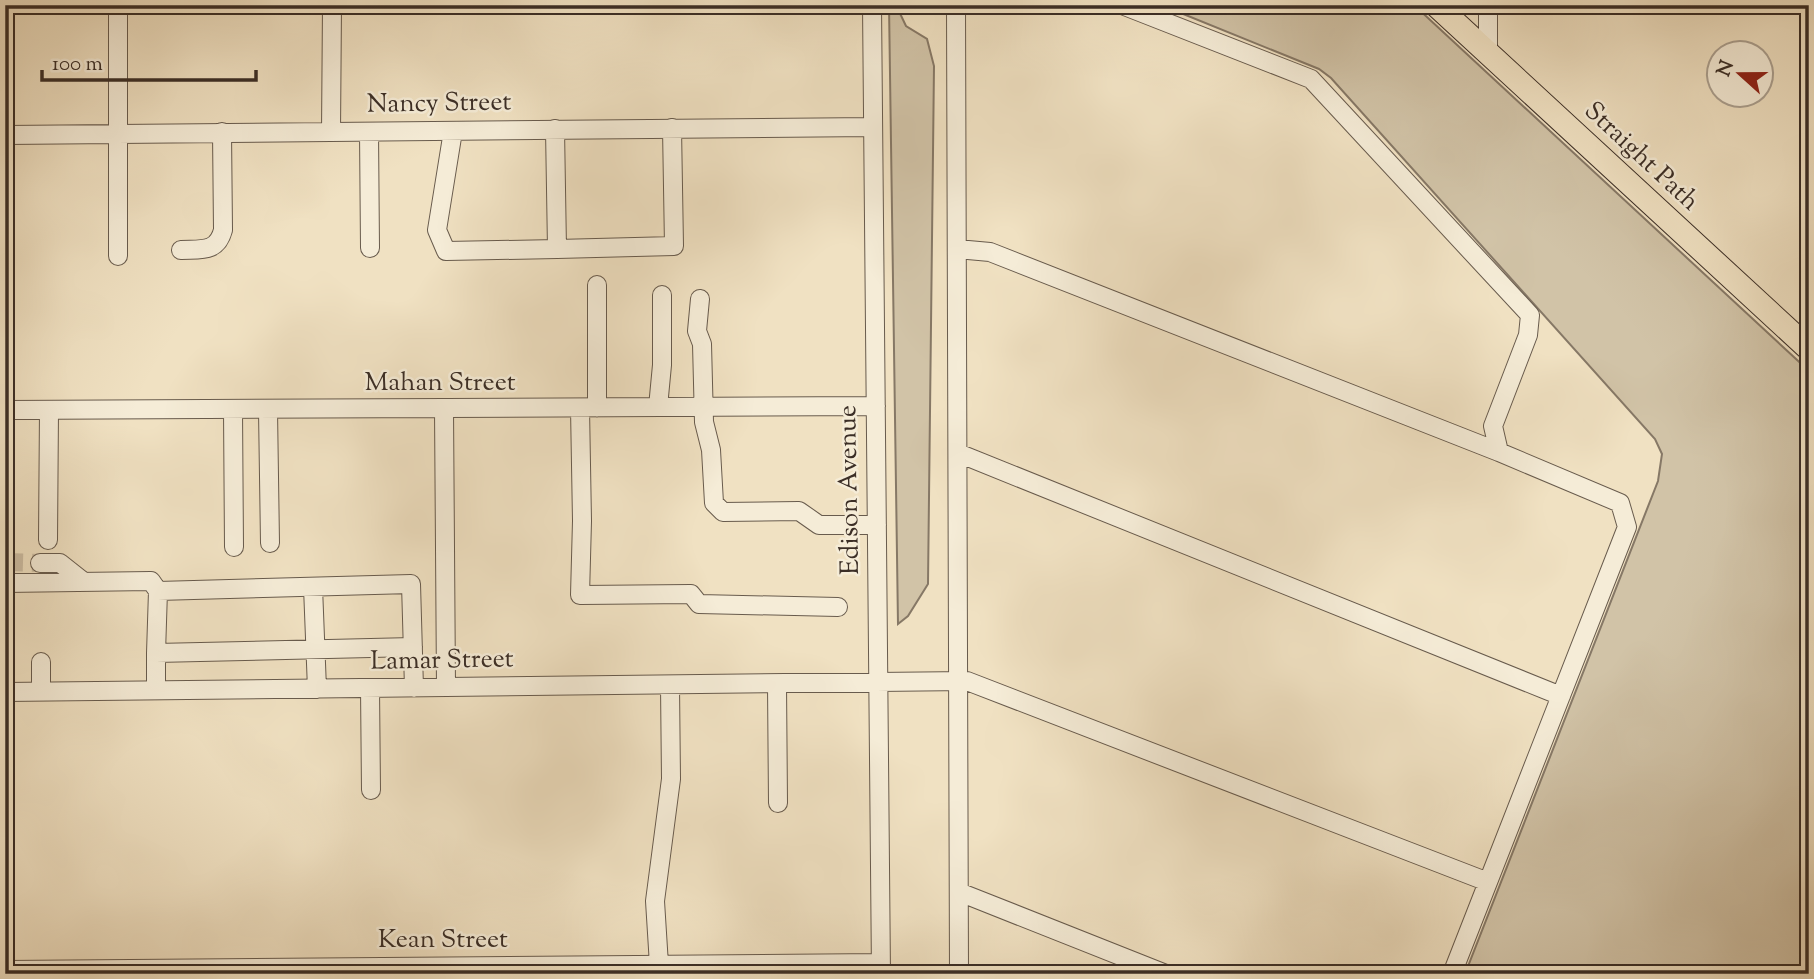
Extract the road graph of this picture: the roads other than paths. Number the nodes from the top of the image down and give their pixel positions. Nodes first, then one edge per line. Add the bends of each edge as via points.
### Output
1 (118, 5) edge
2 (332, 5) edge
3 (872, 5) edge
4 (956, 5) edge
5 (1122, 5) edge
6 (1436, 5) edge
7 (1488, 5) edge
8 (1488, 53) junction
9 (873, 127) junction
10 (672, 128) junction
11 (555, 129) junction
12 (453, 131) junction
13 (222, 132) junction
14 (331, 132) junction
15 (369, 132) junction
16 (118, 134) junction
17 (5, 135) edge
18 (370, 248) dead end
19 (557, 249) junction
20 (957, 249) junction
21 (181, 250) dead end
22 (118, 256) dead end
23 (597, 285) dead end
24 (662, 295) dead end
25 (700, 299) dead end
26 (1809, 349) edge
27 (704, 406) junction
28 (876, 406) junction
29 (658, 407) junction
30 (588, 408) junction
31 (444, 409) junction
32 (5, 410) edge
33 (49, 410) junction
34 (233, 410) junction
35 (268, 410) junction
36 (1499, 452) junction
37 (958, 453) junction
38 (877, 525) junction
39 (48, 540) dead end
40 (270, 543) dead end
41 (234, 547) dead end
42 (40, 563) tunnel mouth
43 (84, 582) junction
44 (5, 583) edge
45 (313, 587) junction
46 (158, 591) junction
47 (838, 607) dead end
48 (413, 647) junction
49 (315, 649) junction
50 (156, 653) junction
51 (41, 662) dead end
52 (958, 682) junction
53 (879, 684) junction
54 (777, 685) junction
55 (670, 686) junction
56 (446, 687) junction
57 (370, 688) junction
58 (414, 688) junction
59 (317, 689) junction
60 (156, 690) junction
61 (41, 691) junction
62 (5, 692) edge
63 (1561, 696) junction
64 (371, 790) dead end
65 (778, 803) dead end
66 (1488, 883) junction
67 (959, 892) junction
68 (659, 965) junction
69 (881, 968) edge
70 (698, 969) edge
71 (5, 970) edge
72 (28, 972) edge
73 (87, 972) edge
74 (958, 974) edge
75 (1166, 974) edge
76 (1452, 974) edge

1 - 16 street
2 - 14 street
3 - 9 street, Edison Avenue
4 - 20 street
5 - 36 street via 1311,79 1530,315 1528,335 1493,426
6 - 8 main road, Straight Path
7 - 8 street
8 - 26 main road, Straight Path
9 - 10 street, Nancy Street
9 - 28 street, Edison Avenue
10 - 11 street, Nancy Street
10 - 19 street via 674,246
11 - 12 street, Nancy Street
11 - 19 street
12 - 15 street, Nancy Street
12 - 19 street via 437,230 446,251
13 - 14 street, Nancy Street
13 - 16 street, Nancy Street
13 - 21 street via 220,243 211,249
14 - 15 street, Nancy Street
15 - 18 street
16 - 17 street, Nancy Street
16 - 22 street
20 - 36 street via 990,252
20 - 37 street
23 - 30 street
24 - 29 street
25 - 27 street via 697,331 702,344
27 - 28 street, Mahan Street
27 - 29 street, Mahan Street
27 - 38 street via 714,503 723,512 799,511 819,525
28 - 38 street, Edison Avenue
29 - 30 street, Mahan Street
30 - 31 street, Mahan Street
30 - 47 street via 580,596 691,594 699,604
31 - 35 street, Mahan Street
31 - 56 street
32 - 33 street, Mahan Street
33 - 34 street, Mahan Street
33 - 39 street
34 - 35 street, Mahan Street
34 - 41 street
35 - 40 street
36 - 63 street via 1620,503 1628,527
37 - 52 street
37 - 63 street
38 - 53 street, Edison Avenue
42 - 43 street via 60,563
43 - 44 street
43 - 46 street via 151,581
45 - 46 street
45 - 48 street via 411,584
45 - 49 street
46 - 50 street
48 - 49 street
48 - 58 street
49 - 50 street
49 - 59 street
50 - 60 street
51 - 61 street
52 - 53 street, Lamar Street
52 - 66 street, Lamar Street via 967,681
52 - 67 street
53 - 54 street, Lamar Street
53 - 69 street, Edison Avenue
54 - 55 street, Lamar Street
54 - 65 street
55 - 56 street, Lamar Street
55 - 68 street via 671,779 655,901
56 - 58 street, Lamar Street
57 - 58 street, Lamar Street
57 - 59 street, Lamar Street
57 - 64 street
59 - 60 street, Lamar Street
60 - 61 street, Lamar Street
61 - 62 street, Lamar Street
63 - 66 street
66 - 76 street
67 - 74 street
67 - 75 street
68 - 70 street, Kean Street
68 - 73 street, Kean Street
69 - 70 street, Kean Street
71 - 72 street, Kean Street
72 - 73 street, Kean Street

